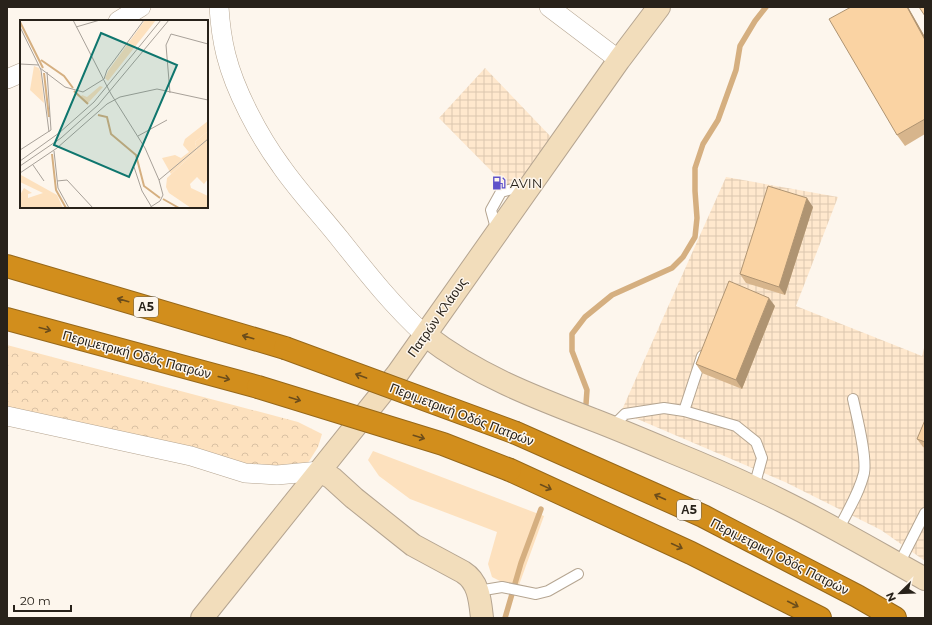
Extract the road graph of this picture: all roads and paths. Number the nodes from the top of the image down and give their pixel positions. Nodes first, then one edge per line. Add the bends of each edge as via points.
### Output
1 (141, 7) edge
2 (219, 7) edge
3 (549, 7) edge
4 (659, 7) edge
5 (120, 20) edge
6 (619, 60) junction
7 (20, 73) edge
8 (7, 79) edge
9 (7, 266) edge
10 (7, 319) edge
11 (425, 335) junction
12 (705, 345) edge
13 (853, 399) dead end
14 (684, 411) junction
15 (7, 416) edge
16 (612, 427) junction
17 (320, 471) junction
18 (754, 487) junction
19 (925, 513) edge
20 (838, 530) junction
21 (898, 564) junction
22 (578, 574) dead end
23 (925, 579) edge
24 (478, 591) junction
25 (202, 618) edge
26 (482, 618) edge
27 (820, 618) edge
28 (895, 618) edge

1 - 5 street
2 - 11 street via 229,67 244,102 270,150 380,289
3 - 6 street
4 - 6 street, Πατρών Κλάους
6 - 11 street, Πατρών Κλάους
7 - 8 street
28 -> 9 highway, Περιμετρική Οδός Πατρών / Α5, bridge via 858,596 703,516 516,433 285,348
10 -> 27 highway, Περιμετρική Οδός Πατρών, bridge via 258,387 443,444 510,470 691,553
11 - 16 street via 484,374
11 - 17 street, Πατρών Κλάους
12 - 14 lane
13 - 20 lane via 864,472
14 - 16 lane via 664,408 625,414
14 - 18 lane via 736,426 756,442 762,458
15 - 17 street via 191,456 245,473 277,475
16 - 18 street
17 - 24 street via 413,545 466,574
17 - 25 street, Πατρών Κλάους
18 - 20 street
19 - 21 lane
20 - 21 street
21 - 23 street
22 - 24 lane via 541,594 502,587
24 - 26 street

